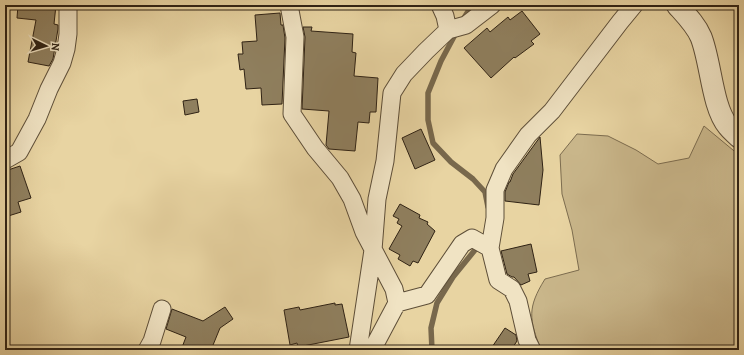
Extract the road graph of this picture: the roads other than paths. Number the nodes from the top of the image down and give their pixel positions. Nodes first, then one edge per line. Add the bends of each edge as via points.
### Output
1 (68, 5) edge
2 (289, 5) edge
3 (440, 5) edge
4 (492, 5) edge
5 (634, 5) edge
6 (677, 5) edge
7 (448, 30) junction
8 (739, 137) edge
9 (5, 160) edge
10 (490, 248) junction
11 (373, 250) junction
12 (396, 303) junction
13 (162, 309) dead end
14 (147, 350) edge
15 (358, 350) edge
16 (372, 350) edge
17 (532, 350) edge

1 - 9 street via 68,34 62,62 38,119 19,152
2 - 11 street via 295,37 292,114 340,178 352,199
3 - 7 street
4 - 7 street via 466,25
5 - 10 street via 552,112 528,135 504,169 495,190 495,218
6 - 8 street via 690,18 700,36 708,56 718,107 727,125
7 - 11 street via 404,74 392,93 385,161 377,199
10 - 12 street via 472,238 462,244 427,295
10 - 17 street via 498,280 512,289 518,301 527,340
11 - 12 street via 394,289
11 - 15 street
12 - 16 street
13 - 14 street

